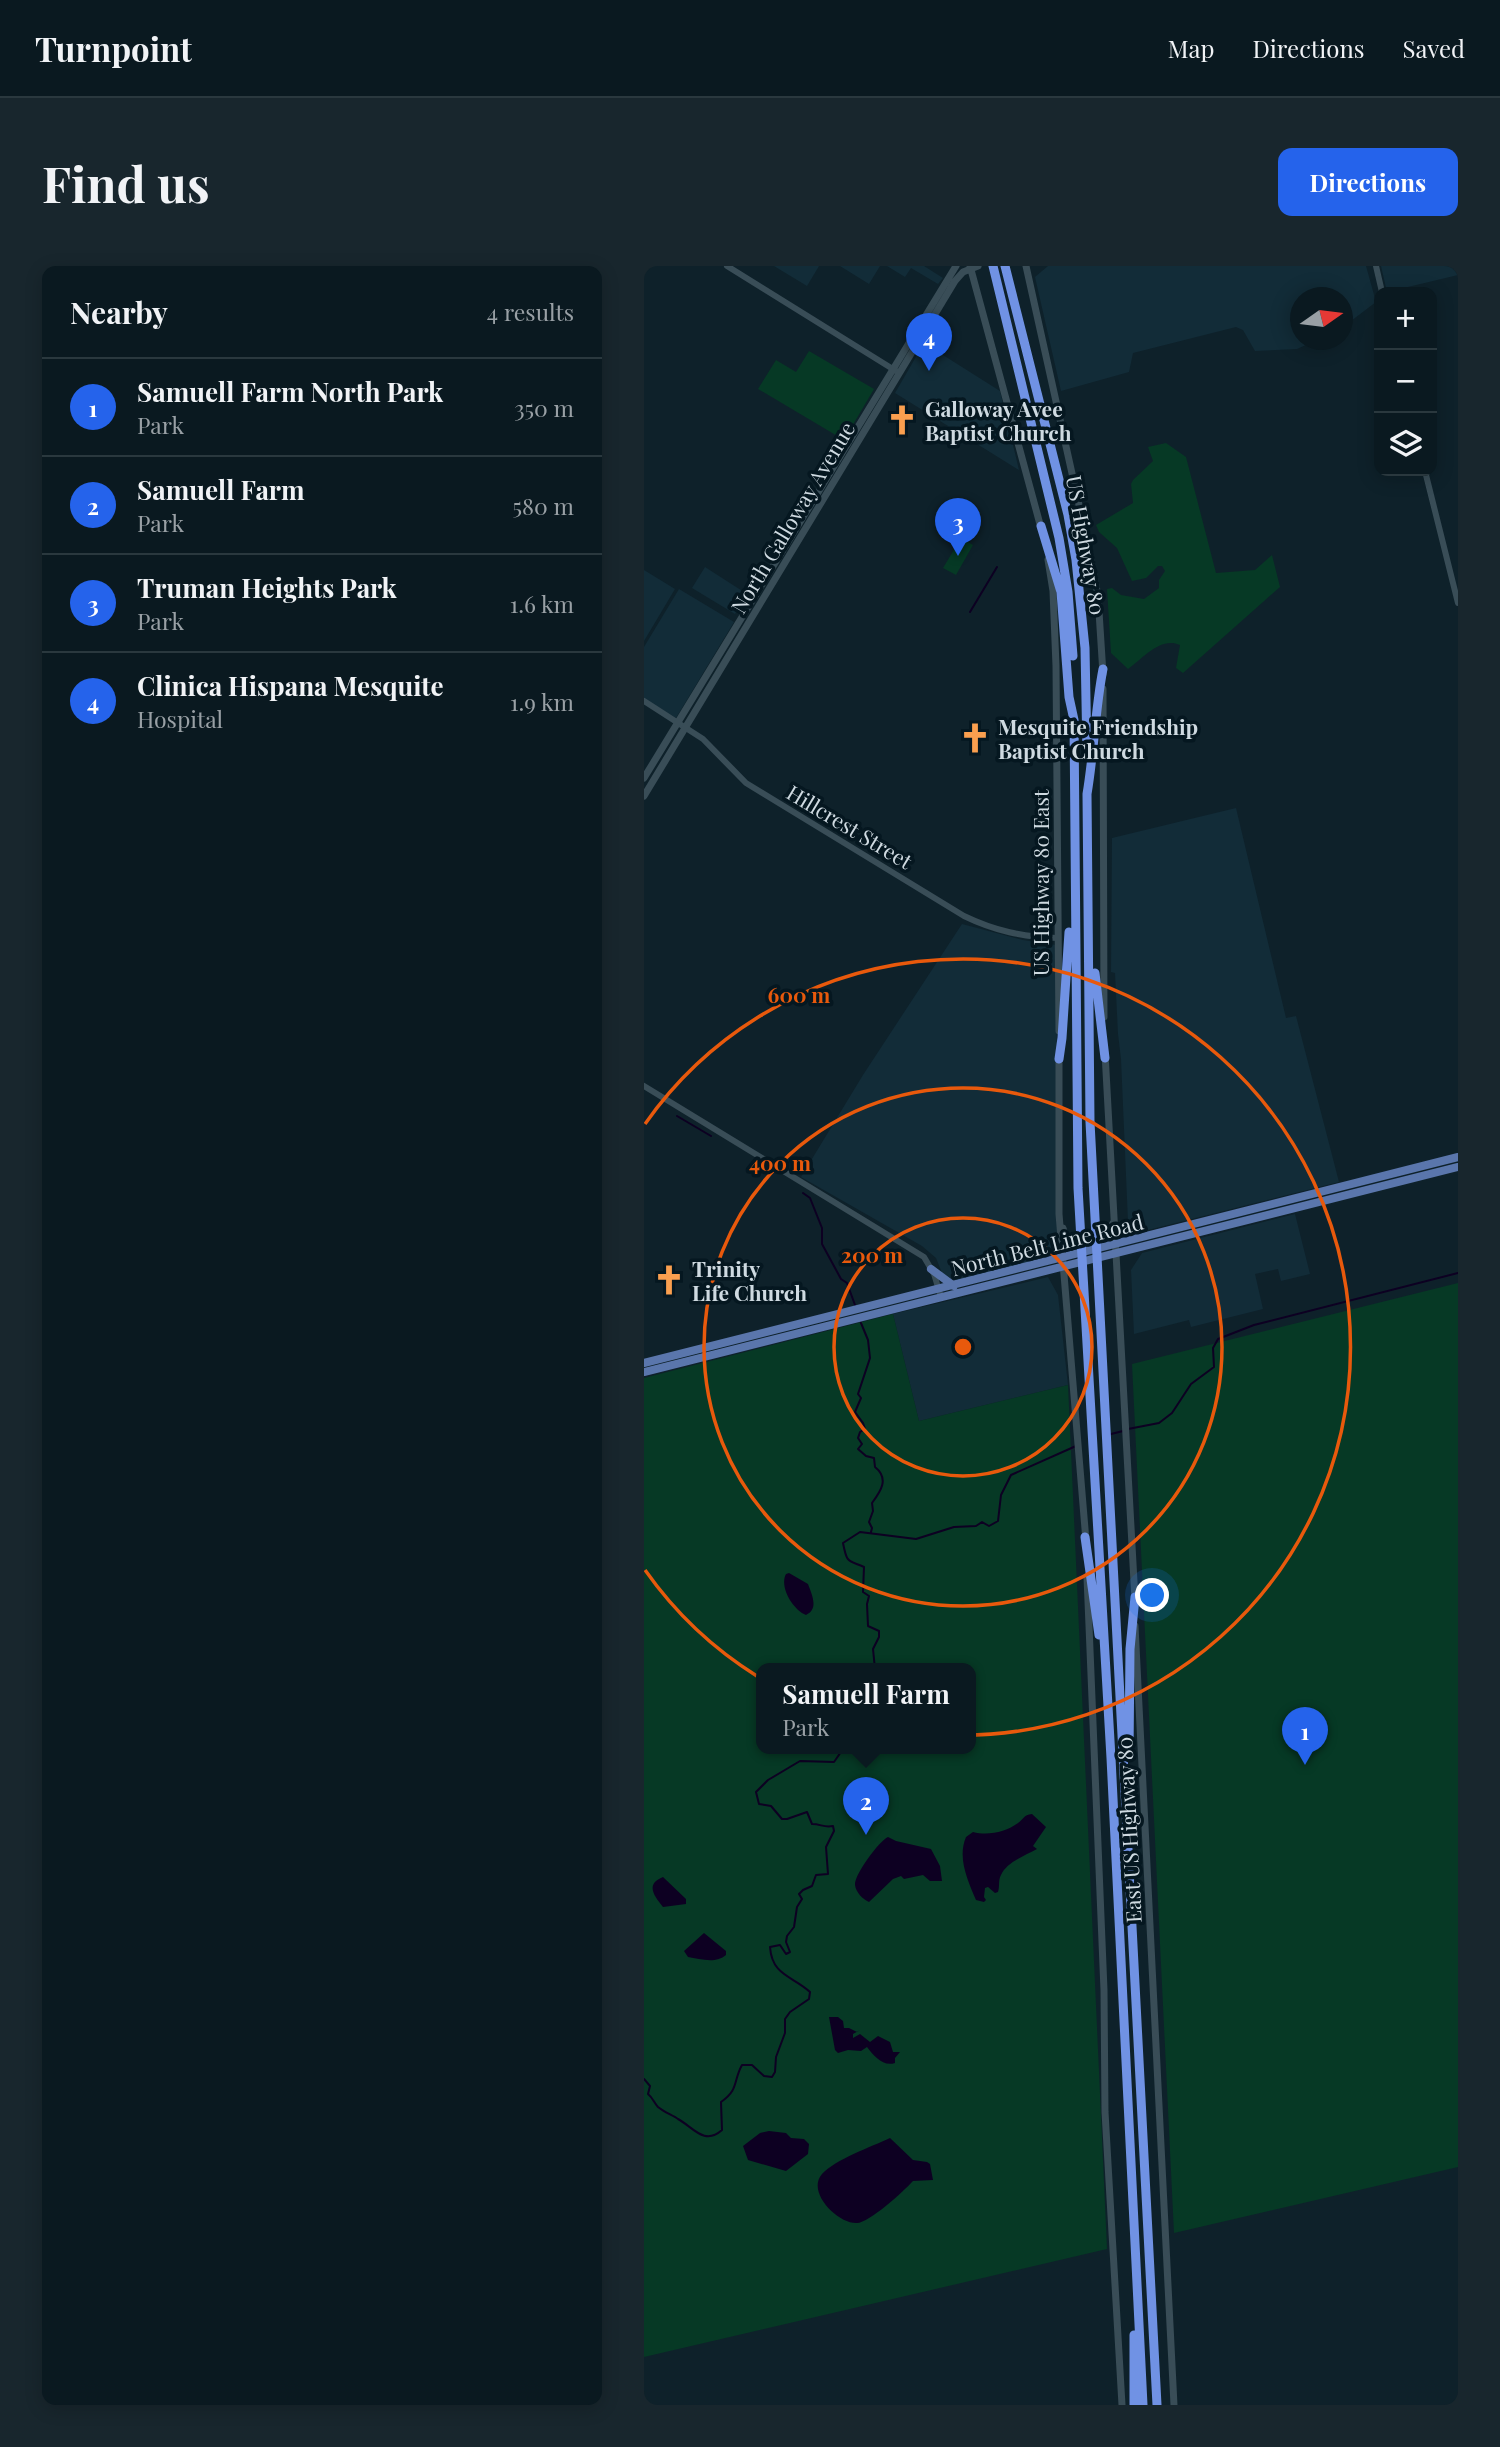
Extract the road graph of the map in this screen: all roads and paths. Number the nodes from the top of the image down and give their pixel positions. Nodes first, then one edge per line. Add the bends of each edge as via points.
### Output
1 (727, 266) edge
2 (955, 266) edge
3 (993, 266) edge
4 (1005, 266) edge
5 (1026, 266) edge
6 (1376, 266) edge
7 (973, 267) edge
8 (950, 279) junction
9 (976, 287) junction
10 (1381, 287) edge
11 (897, 371) junction
12 (1427, 476) edge
13 (1041, 526) junction
14 (1458, 603) edge
15 (1103, 668) junction
16 (644, 701) edge
17 (1074, 720) junction
18 (681, 724) junction
19 (644, 778) edge
20 (1087, 794) junction
21 (644, 796) edge
22 (1074, 892) junction
23 (1058, 938) junction
24 (1090, 940) junction
25 (1105, 1058) junction
26 (1059, 1059) junction
27 (644, 1086) edge
28 (1458, 1157) edge
29 (1458, 1167) edge
30 (1334, 1196) junction
31 (1059, 1214) junction
32 (1114, 1217) junction
33 (1117, 1249) junction
34 (1062, 1263) junction
35 (931, 1269) junction
36 (997, 1279) junction
37 (954, 1286) junction
38 (940, 1294) junction
39 (787, 1332) junction
40 (644, 1363) edge
41 (644, 1372) edge
42 (1086, 1537) junction
43 (1135, 1597) junction
44 (1111, 1758) junction
45 (1129, 1864) junction
46 (1136, 2249) junction
47 (1122, 2405) edge
48 (1134, 2405) edge
49 (1143, 2405) edge
50 (1157, 2405) edge
51 (1174, 2405) edge

1 - 11 street
2 - 8 main road
3 - 17 highway, US Highway 80 via 1063,561 1072,632
4 - 20 highway, US Highway 80 via 1076,560 1085,648
5 - 15 main road via 1098,596
6 - 10 street
7 - 8 main road, North Galloway Avenue
7 - 9 main road, US Highway 80 East
8 - 9 main road via 970,279
8 - 11 main road, North Galloway Avenue
8 - 11 main road, North Galloway Avenue via 933,318
9 - 13 main road, US Highway 80 East
11 - 18 main road, North Galloway Avenue
12 - 14 street
13 - 17 highway via 1061,592
13 - 23 main road, US Highway 80 East via 1054,615
15 - 20 highway
15 - 25 main road
16 - 18 street, Hillcrest Street
17 - 22 highway
18 - 19 main road, North Galloway Avenue
18 - 21 main road, North Galloway Avenue
18 - 23 street, Hillcrest Street via 713,748 746,783 964,916 1002,932
20 - 24 highway
22 - 26 highway
22 - 44 highway via 1080,1227
23 - 26 main road, US Highway 80 East
24 - 25 highway
24 - 45 highway via 1090,1122
25 - 32 main road
26 - 31 main road, US Highway 80 East
27 - 35 street via 895,1239
28 - 30 main road, North Belt Line Road
29 - 30 main road, North Belt Line Road
30 - 33 main road, North Belt Line Road
31 - 32 main road via 1067,1239 1076,1244 1102,1239
31 - 34 main road, US Highway 80 East
32 - 33 main road
33 - 34 main road, North Belt Line Road
33 - 43 main road, East US Highway 80
34 - 36 main road, North Belt Line Road
34 - 42 main road, East US Highway 80
35 - 37 main road
35 - 38 street
36 - 37 main road, North Belt Line Road
36 - 38 main road, North Belt Line Road
37 - 38 main road, North Belt Line Road
38 - 39 main road, North Belt Line Road
39 - 40 main road, North Belt Line Road
39 - 41 main road, North Belt Line Road
42 - 44 highway
42 - 47 main road, East US Highway 80 via 1105,2112
43 - 45 highway via 1130,1649
43 - 51 main road, East US Highway 80
44 - 46 highway
45 - 50 highway
46 - 48 highway
46 - 49 highway

